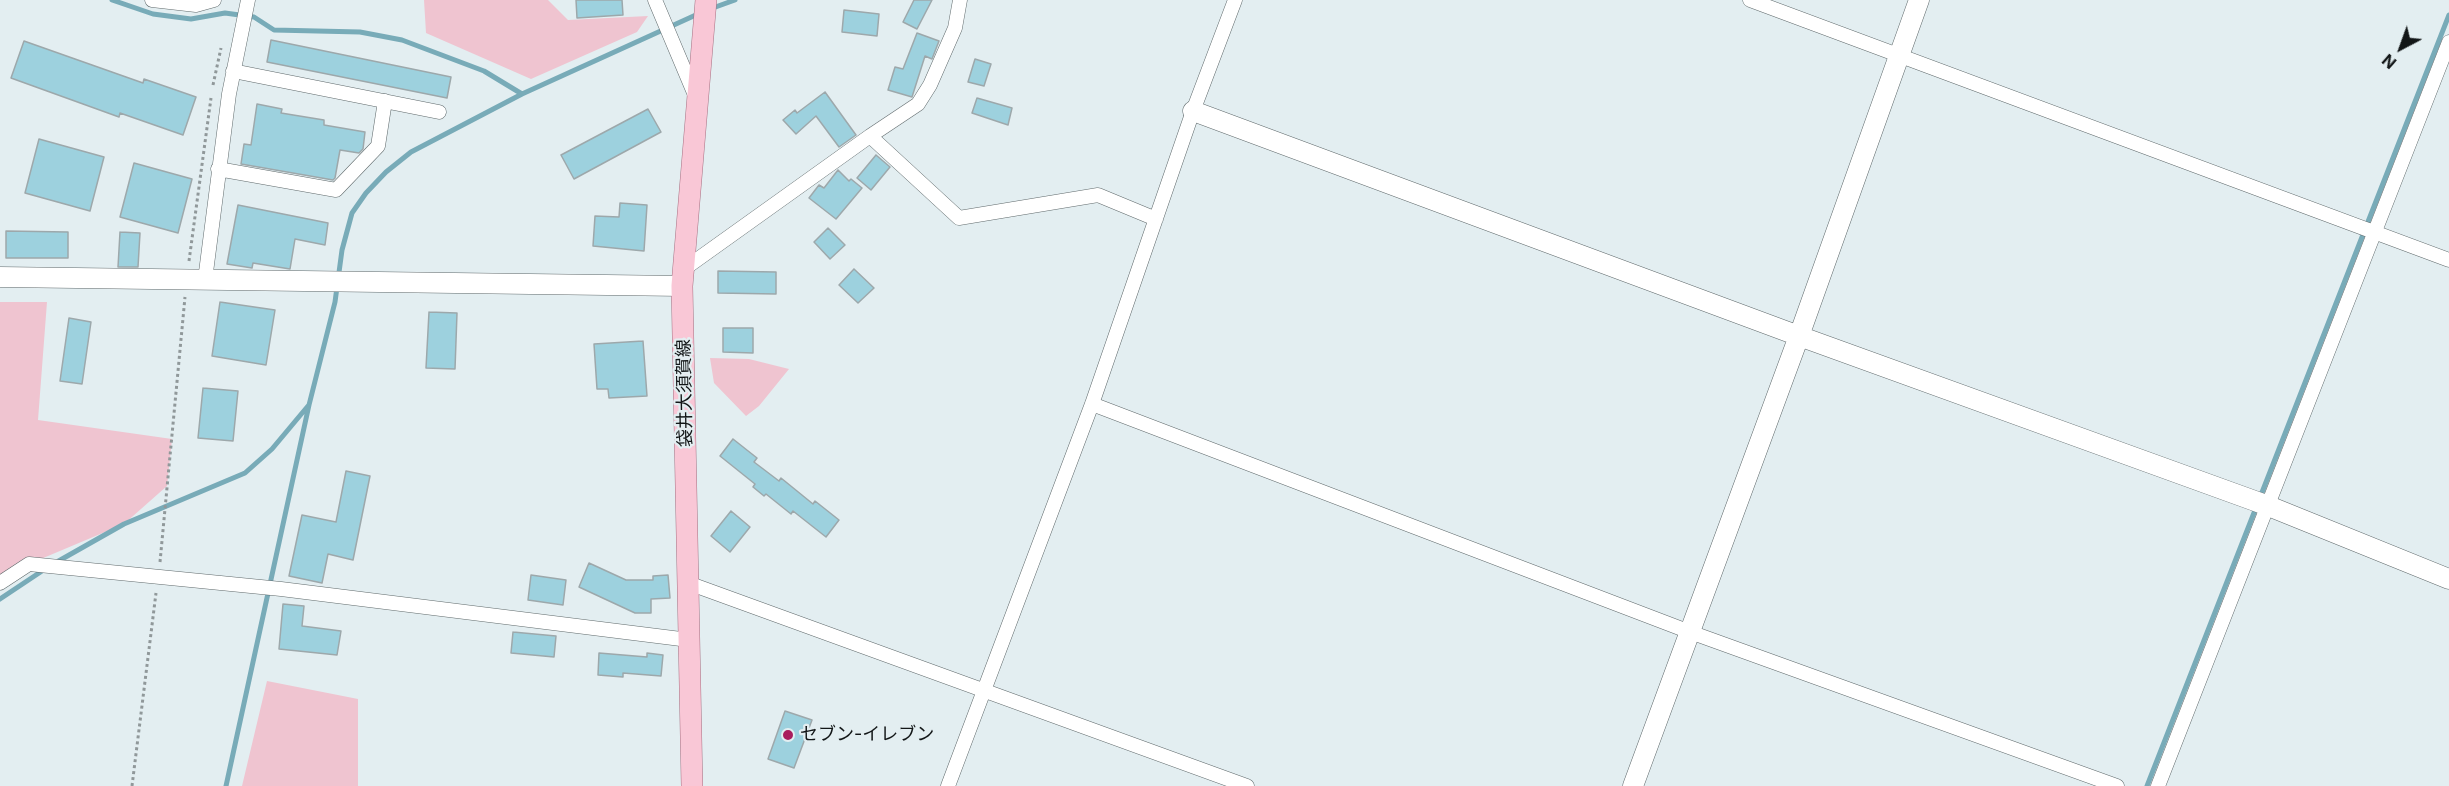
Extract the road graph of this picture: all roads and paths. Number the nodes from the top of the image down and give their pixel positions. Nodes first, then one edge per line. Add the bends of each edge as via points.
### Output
1 (152, 0) edge
2 (214, 0) edge
3 (248, 0) edge
4 (655, 0) edge
5 (706, 0) edge
6 (960, 0) edge
7 (1235, 0) edge
8 (1750, 0) edge
9 (1919, 0) edge
10 (2449, 42) edge
11 (1899, 55) junction
12 (233, 71) junction
13 (697, 100) junction
14 (385, 101) junction
15 (1193, 111) junction
16 (439, 112) dead end
17 (870, 136) junction
18 (218, 169) junction
19 (1156, 219) junction
20 (2374, 231) junction
21 (2449, 260) edge
22 (0, 277) edge
23 (683, 278) junction
24 (196, 280) junction
25 (1799, 336) junction
26 (1092, 404) junction
27 (2266, 505) junction
28 (159, 576) junction
29 (2449, 579) edge
30 (688, 582) junction
31 (0, 583) edge
32 (1690, 632) junction
33 (689, 640) junction
34 (984, 690) junction
35 (132, 786) edge
36 (692, 786) edge
37 (948, 786) edge
38 (1247, 786) edge
39 (1633, 786) edge
40 (2117, 786) edge
41 (2158, 786) edge

1 - 2 street via 196,5
3 - 12 street
4 - 13 street
5 - 13 main road, 袋井大須賀線
6 - 17 street via 955,28 918,104
7 - 15 street
8 - 11 street
9 - 11 street
10 - 20 street
11 - 20 street
11 - 25 street
12 - 14 street
12 - 18 street
13 - 23 main road, 袋井大須賀線
14 - 16 street
14 - 18 street via 378,146 336,190
15 - 19 street
15 - 25 street
17 - 19 street via 959,218 1098,195
17 - 23 street
18 - 24 street
19 - 26 street
20 - 21 street
20 - 27 street
22 - 24 street
23 - 24 street
23 - 30 main road, 袋井大須賀線
24 - 28 path
25 - 27 street
25 - 32 street
26 - 32 street
26 - 34 street
27 - 29 street
27 - 41 street
28 - 31 street via 29,564
28 - 33 street
28 - 35 path
30 - 33 main road, 袋井大須賀線
30 - 34 street
32 - 39 street
32 - 40 street
33 - 36 main road, 袋井大須賀線
34 - 37 street
34 - 38 street

